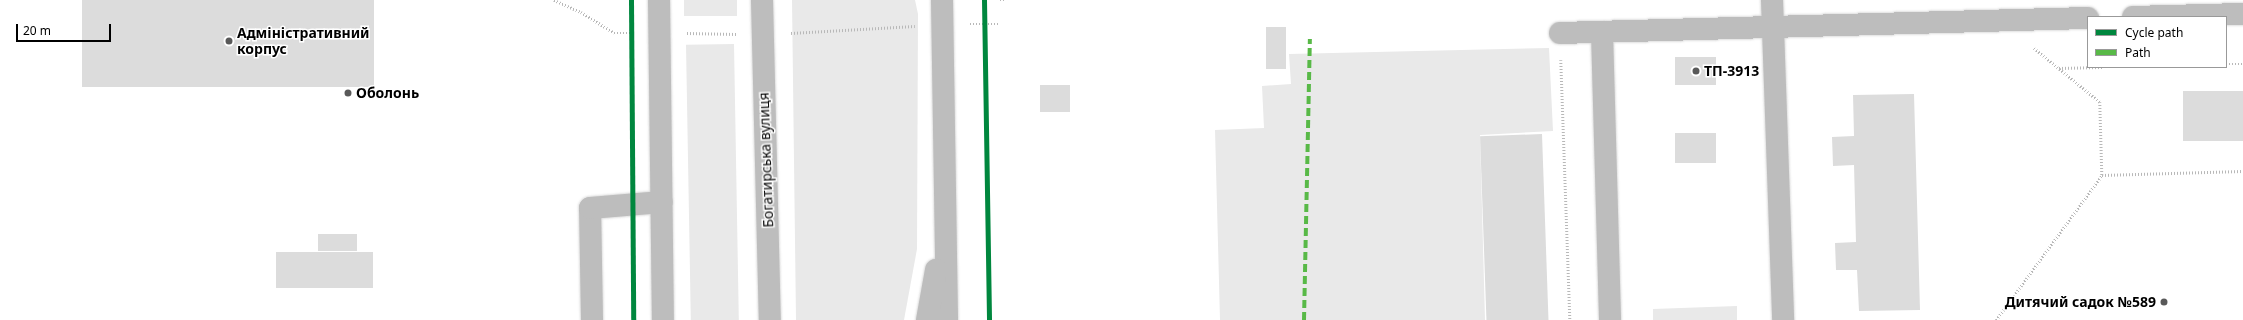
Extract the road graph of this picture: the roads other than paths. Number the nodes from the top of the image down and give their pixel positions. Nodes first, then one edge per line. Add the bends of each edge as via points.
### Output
1 (659, 0) edge
2 (762, 0) edge
3 (938, 0) edge
4 (942, 0) edge
5 (1772, 0) edge
6 (2243, 14) edge
7 (2170, 16) edge
8 (2087, 18) edge
9 (943, 24) junction
10 (1773, 28) junction
11 (1602, 32) junction
12 (1560, 33) road end
13 (662, 202) junction
14 (945, 224) junction
15 (592, 320) edge
16 (663, 320) edge
17 (770, 320) edge
18 (927, 320) edge
19 (947, 320) edge
20 (1610, 320) edge
21 (1783, 320) edge

1 - 13 main road
2 - 17 main road, Богатирська вулиця
3 - 9 main road
4 - 9 main road
5 - 10 main road
6 - 7 main road
8 - 10 main road
9 - 14 main road
10 - 11 main road
10 - 21 main road
11 - 12 main road
11 - 20 main road
13 - 15 main road via 590,208
13 - 16 main road
14 - 18 main road
14 - 19 main road

